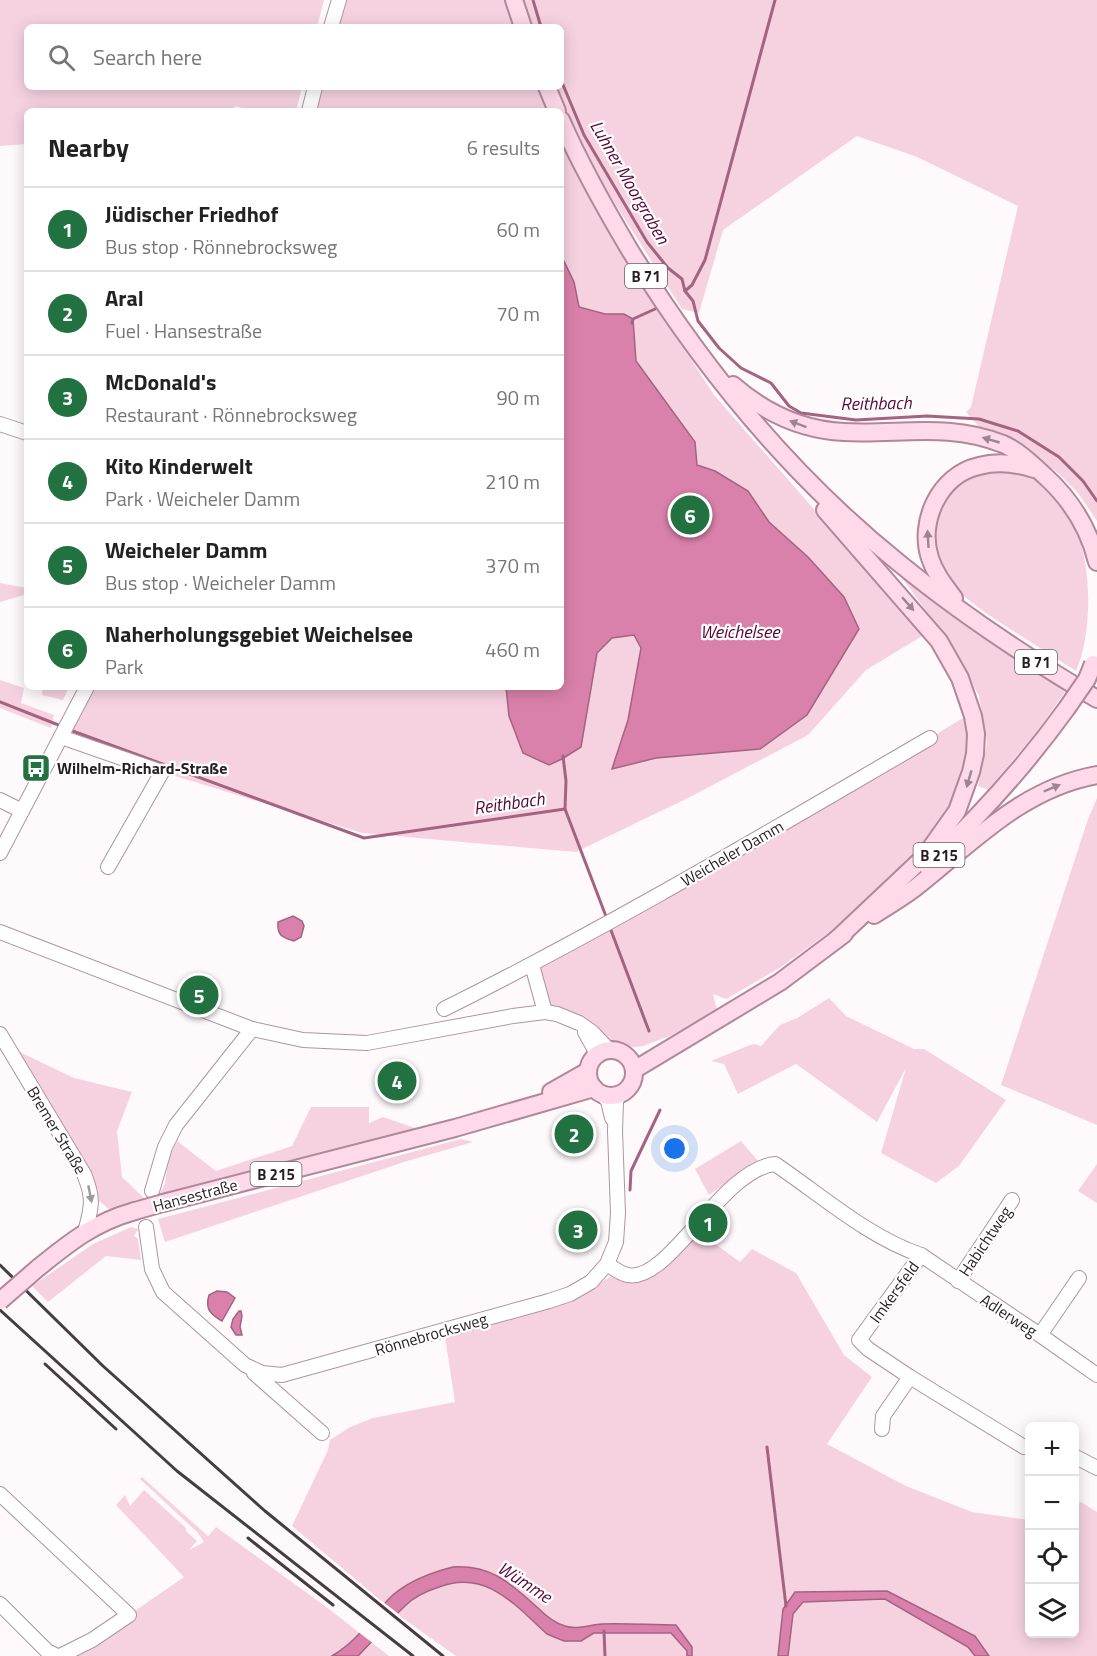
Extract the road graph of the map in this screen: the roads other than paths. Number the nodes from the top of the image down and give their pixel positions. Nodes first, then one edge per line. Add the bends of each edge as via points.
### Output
1 (339, 0) edge
2 (514, 0) edge
3 (332, 24) edge
4 (522, 24) edge
5 (314, 90) edge
6 (548, 90) edge
7 (310, 108) edge
8 (556, 108) edge
9 (564, 126) edge
10 (695, 349) junction
11 (0, 424) edge
12 (24, 432) edge
13 (777, 448) junction
14 (1040, 471) junction
15 (1097, 562) edge
16 (977, 623) junction
17 (1095, 658) edge
18 (85, 690) edge
19 (1097, 699) edge
20 (64, 731) junction
21 (930, 738) dead end
22 (1097, 775) edge
23 (0, 800) edge
24 (22, 811) junction
25 (0, 853) edge
26 (108, 867) dead end
27 (0, 932) edge
28 (836, 940) junction
29 (532, 966) junction
30 (444, 1009) dead end
31 (545, 1012) junction
32 (579, 1023) junction
33 (252, 1029) junction
34 (0, 1034) edge
35 (609, 1050) junction
36 (631, 1064) junction
37 (591, 1065) junction
38 (606, 1092) junction
39 (518, 1109) junction
40 (158, 1197) junction
41 (1012, 1200) dead end
42 (146, 1227) dead end
43 (85, 1232) junction
44 (921, 1255) junction
45 (607, 1264) junction
46 (1079, 1278) dead end
47 (958, 1281) junction
48 (0, 1301) edge
49 (1040, 1335) junction
50 (245, 1365) junction
51 (1097, 1375) edge
52 (910, 1377) junction
53 (882, 1429) dead end
54 (322, 1433) dead end
55 (1025, 1447) edge
56 (1079, 1459) edge
57 (1097, 1468) edge
58 (0, 1494) edge
59 (0, 1604) edge
60 (58, 1656) edge

1 - 3 street
2 - 4 main road
5 - 7 street
6 - 8 main road
9 - 10 main road, B 71 via 601,201
10 - 13 main road, B 71
14 -> 10 main road via 1004,444 967,434 930,430 844,432 807,427 774,414 745,395
11 - 12 street
13 - 16 main road, B 71 via 898,563
13 -> 28 main road via 812,495 939,641 960,678 976,734 971,772 957,811 925,856
14 - 15 main road via 1073,506
16 -> 14 main road via 939,578 926,539 928,516 952,480 977,466 1017,464
16 - 19 main road, B 71
17 - 28 main road, B 215, bridge via 1087,679 1067,708 1017,772 957,838 903,888
18 - 20 street
20 - 24 street
20 - 26 street via 162,772
21 - 29 street, Weicheler Damm
28 -> 22 main road via 918,885 1011,810 1063,784
23 - 24 street
24 - 25 street
27 - 33 street
28 - 36 main road, B 215 via 780,982
29 - 30 street, Weicheler Damm
29 - 31 street
31 - 32 street
31 - 33 street via 367,1043 303,1040
32 - 35 street
32 - 37 street via 595,1050
33 - 40 street via 176,1125 165,1147
34 -> 43 street, Bremer Straße via 84,1174 92,1195
35 - 36 main road via 619,1051
35 - 37 main road via 601,1052
36 - 38 main road via 632,1084 625,1091
37 - 38 main road via 589,1079
37 - 39 main road, Hansestraße / B 215
38 - 39 main road, Hansestraße / B 215
38 - 45 street, Rönnebrocksweg via 616,1101 617,1230
39 - 40 main road, Hansestraße / B 215 via 455,1128
40 - 43 main road, Hansestraße / B 215, bridge
41 - 47 street, Habichtweg
42 - 50 street, Rönnebrocksweg via 151,1263 163,1292
43 - 48 main road, Hansestraße / B 215, bridge
44 - 45 street, Imkersfeld via 881,1237 775,1164 762,1165 722,1196 652,1268 627,1275
44 - 47 street, Adlerweg
44 - 52 street, Imkersfeld via 859,1340
45 - 50 street, Rönnebrocksweg via 591,1282 570,1294 432,1334 282,1375 261,1373
46 - 49 street
47 - 49 street, Adlerweg
49 - 51 street, Adlerweg
50 - 54 street, Rönnebrocksweg
52 - 53 street via 883,1416
52 - 55 street, Imkersfeld
56 - 57 street
58 - 60 street via 129,1615 92,1640
59 - 60 street via 47,1651

